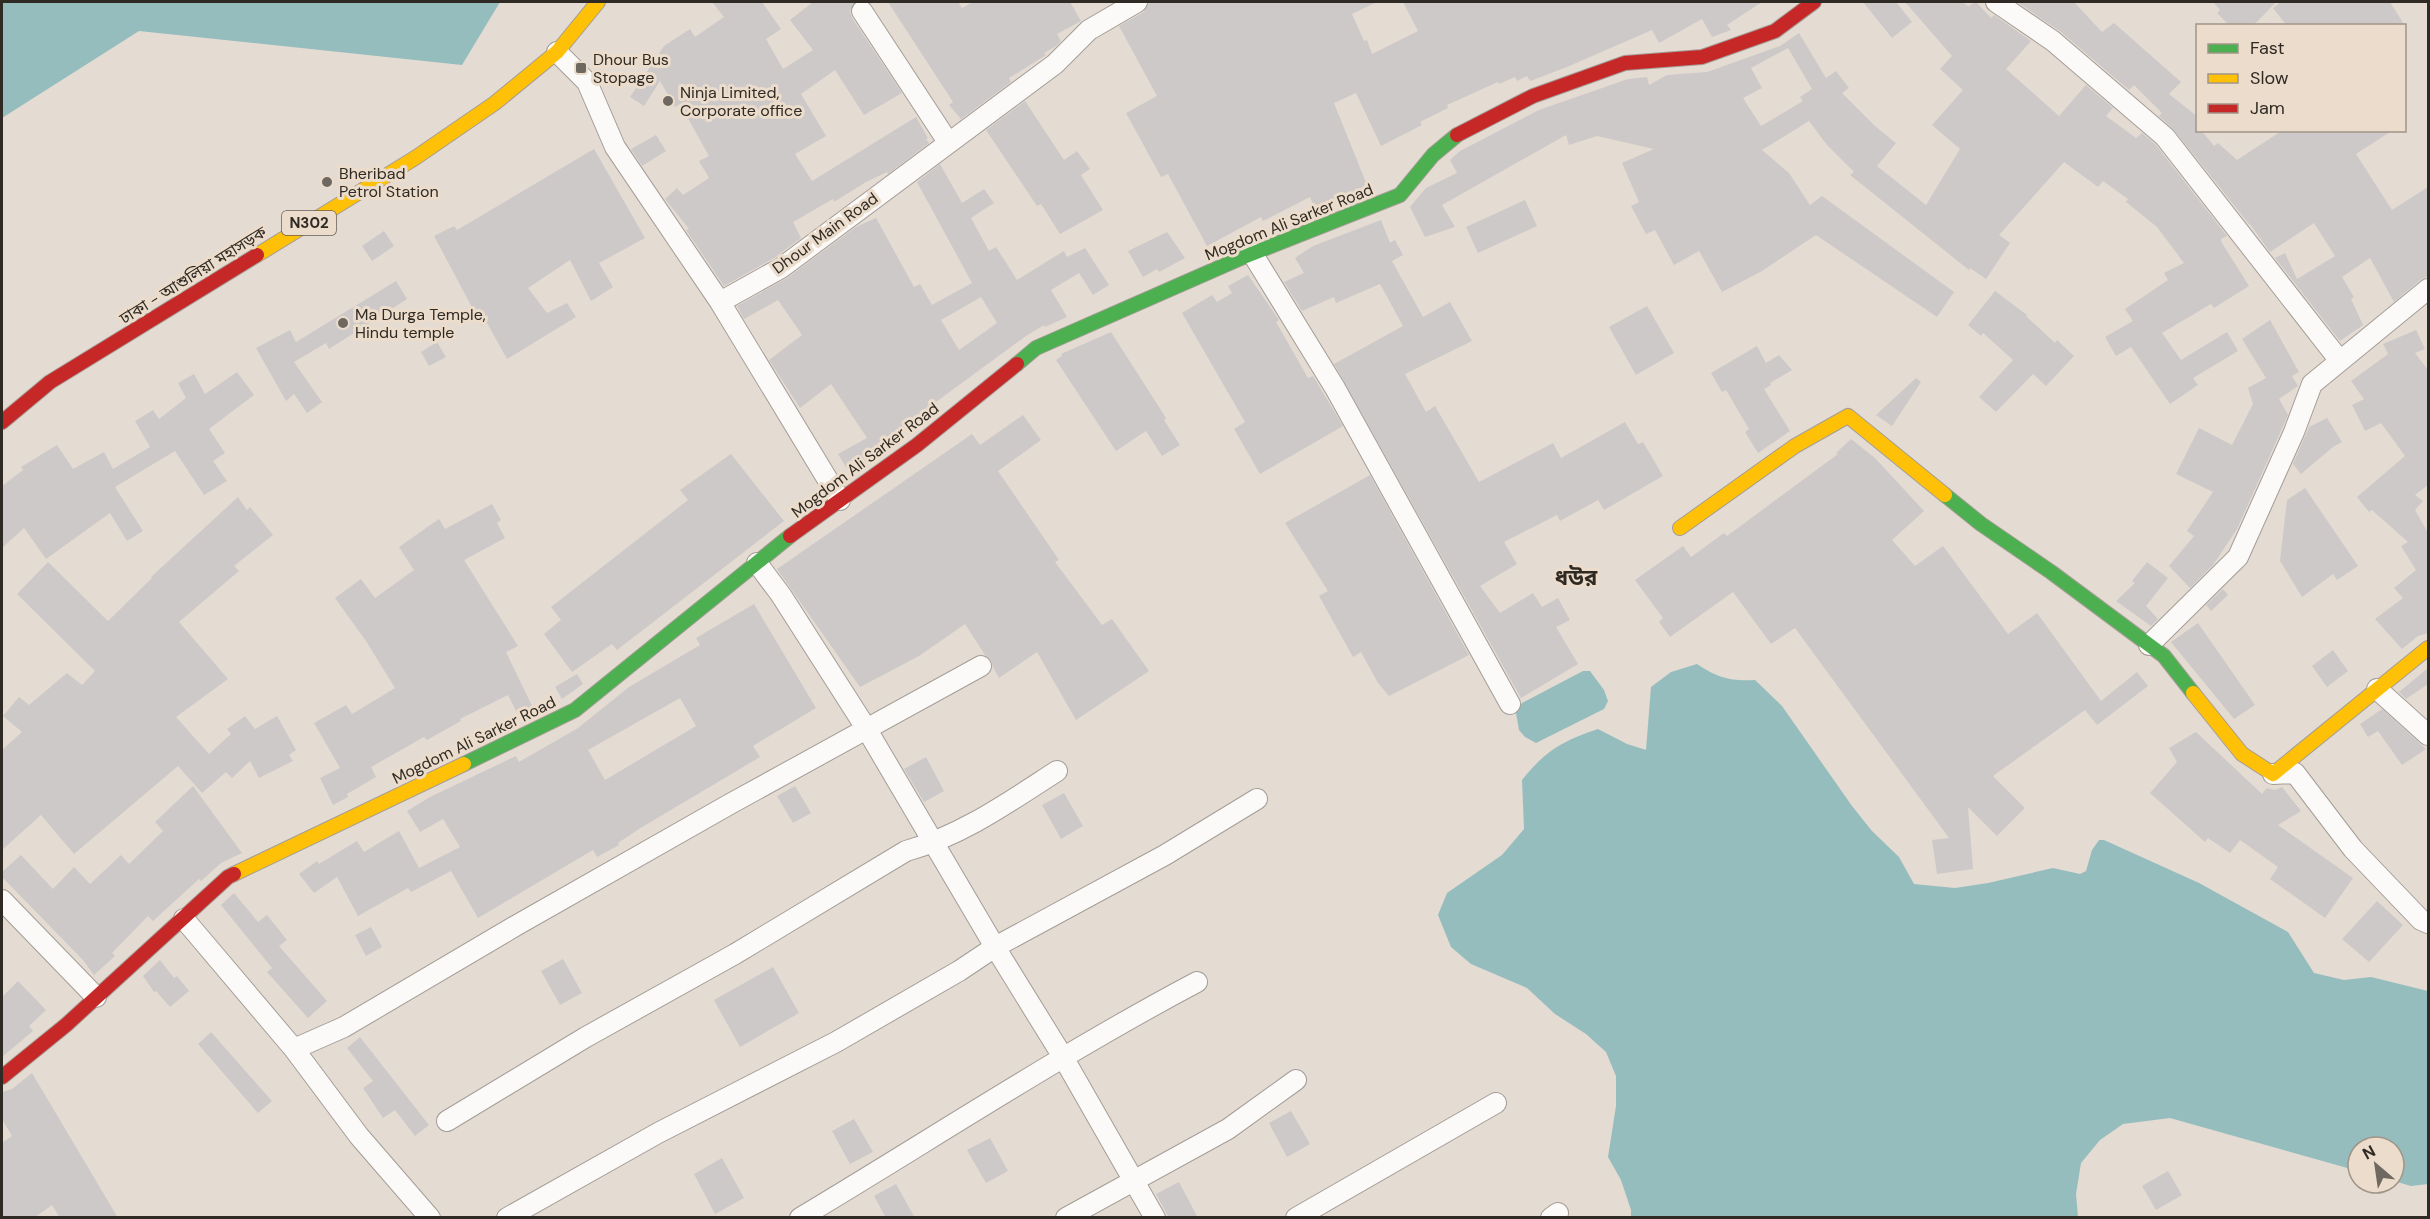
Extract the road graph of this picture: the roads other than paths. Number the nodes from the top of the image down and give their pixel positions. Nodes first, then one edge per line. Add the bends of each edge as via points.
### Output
1 (598, 2) edge
2 (1137, 2) edge
3 (1814, 2) edge
4 (1996, 2) edge
5 (862, 11) dead end
6 (557, 52) junction
7 (948, 142) junction
8 (1252, 253) junction
9 (2428, 289) edge
10 (720, 302) junction
11 (2340, 362) junction
12 (2, 422) edge
13 (840, 500) junction
14 (1680, 528) dead end
15 (757, 563) junction
16 (2149, 645) junction
17 (2428, 648) edge
18 (981, 666) dead end
19 (2377, 689) junction
20 (1510, 704) dead end
21 (866, 728) junction
22 (2428, 735) edge
23 (1057, 771) dead end
24 (2273, 774) junction
25 (1257, 800) dead end
26 (935, 843) junction
27 (2, 900) edge
28 (184, 919) junction
29 (2428, 923) edge
30 (995, 947) junction
31 (1197, 982) dead end
32 (96, 998) junction
33 (294, 1049) junction
34 (1063, 1057) junction
35 (2, 1077) edge
36 (1296, 1080) dead end
37 (1496, 1103) dead end
38 (447, 1121) dead end
39 (1135, 1181) junction
40 (430, 1218) edge
41 (507, 1218) edge
42 (800, 1218) edge
43 (1065, 1218) edge
44 (1155, 1218) edge
45 (1296, 1218) edge

1 - 6 main road, ঢাকা - আশুলিয়া মহাসড়ক / N302
2 - 7 street, Dhour Main Road via 1089,30 1055,64
3 - 8 main road, Mogdom Ali Sarker Road via 1775,31 1702,57 1625,63 1533,96 1452,137 1400,195
4 - 11 street via 2053,41 2165,137
5 - 7 street
6 - 10 street via 587,82 615,147
6 - 12 main road, ঢাকা - আশুলিয়া মহাসড়ক / N302 via 495,103 415,158 50,382
7 - 10 street, Dhour Main Road via 781,268
8 - 13 main road, Mogdom Ali Sarker Road via 1036,348 917,445
8 - 20 street via 1335,388
9 - 11 street
10 - 13 street
11 - 16 street via 2313,384 2238,557
13 - 15 main road, Mogdom Ali Sarker Road
14 - 16 main road via 1795,446 1848,416 1981,524
15 - 21 street
15 - 28 main road, Mogdom Ali Sarker Road via 575,710 228,877
16 - 24 main road via 2164,656 2242,754
17 - 19 main road
18 - 21 street
19 - 22 street
19 - 24 main road
21 - 26 street
21 - 33 street via 344,1027
23 - 26 street via 994,812
24 - 29 street via 2295,773 2353,849
25 - 30 street
26 - 30 street
26 - 38 street via 906,851
27 - 32 street
28 - 32 main road, Mogdom Ali Sarker Road
28 - 33 street
30 - 34 street
30 - 41 street via 836,1041 658,1133
31 - 34 street
32 - 35 main road, Mogdom Ali Sarker Road
33 - 40 street via 359,1136
34 - 39 street
34 - 42 street
36 - 39 street via 1228,1129
37 - 45 street
39 - 43 street
39 - 44 street

